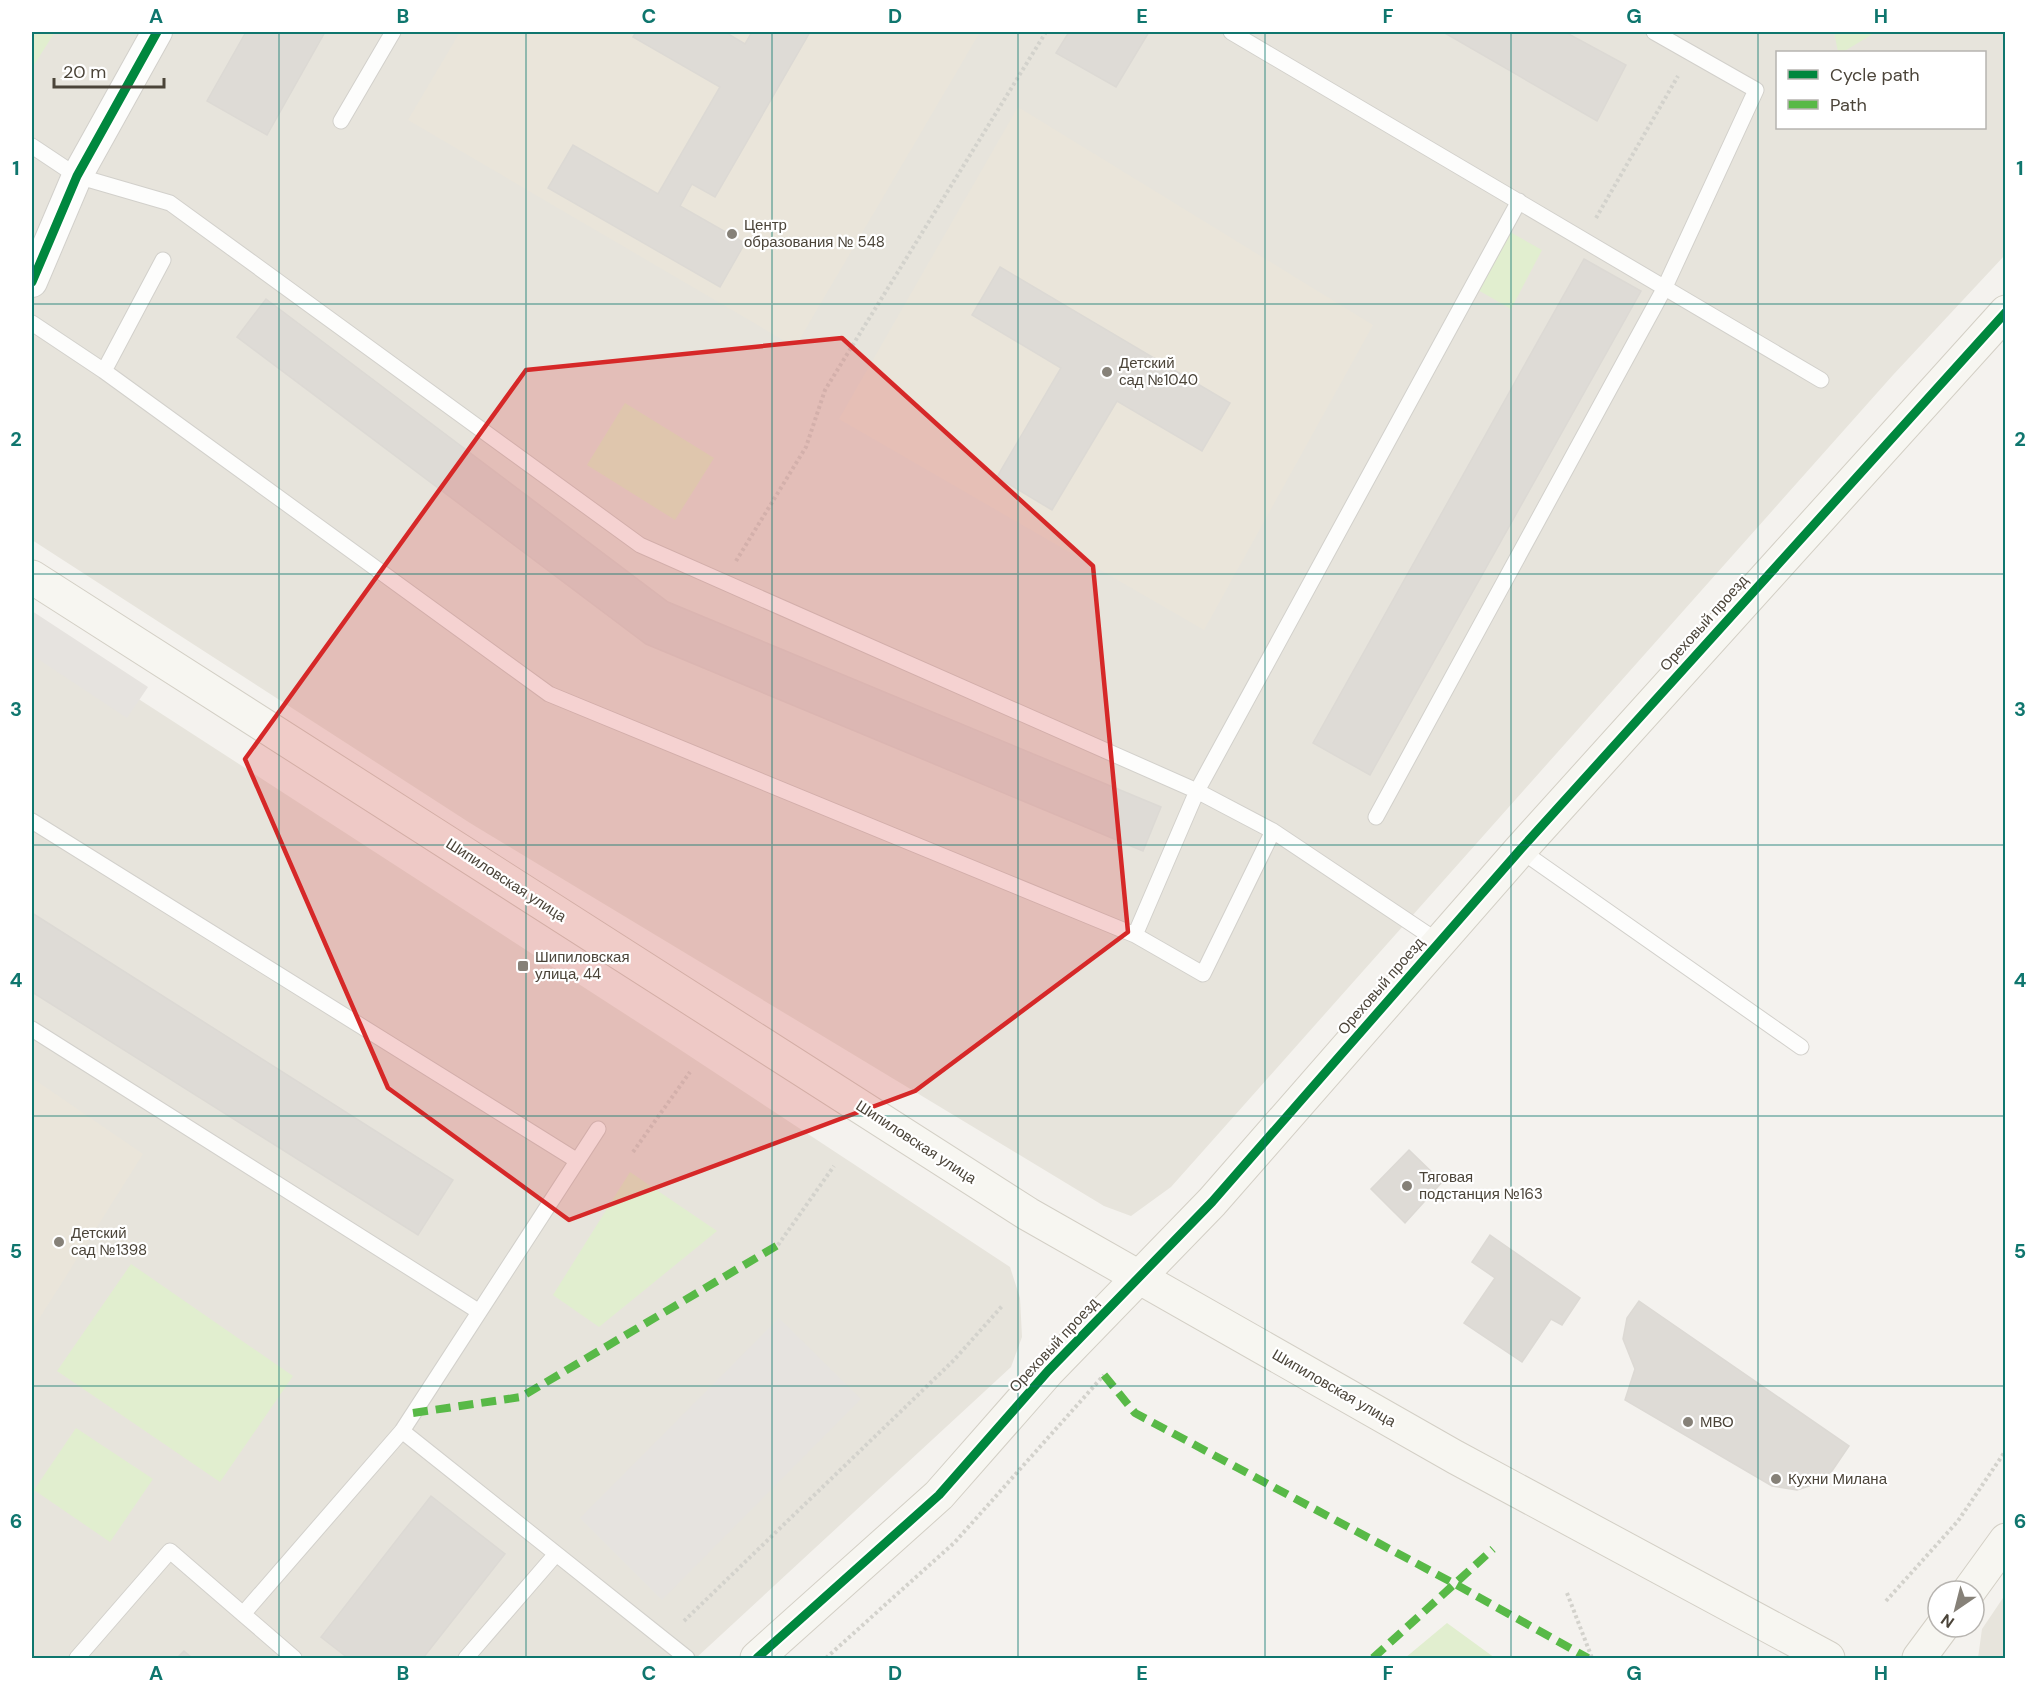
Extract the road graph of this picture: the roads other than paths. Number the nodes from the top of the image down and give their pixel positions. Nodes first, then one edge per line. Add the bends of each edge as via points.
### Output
1 (157, 32) edge
2 (393, 32) edge
3 (1231, 32) edge
4 (1654, 32) edge
5 (341, 122) dead end
6 (32, 146) edge
7 (77, 176) junction
8 (1519, 201) junction
9 (163, 260) dead end
10 (32, 282) edge
11 (1664, 288) junction
12 (2006, 312) edge
13 (32, 323) edge
14 (104, 371) junction
15 (1821, 380) dead end
16 (32, 577) edge
17 (1197, 791) junction
18 (1376, 817) dead end
19 (32, 821) edge
20 (1273, 831) junction
21 (1520, 850) junction
22 (1135, 934) junction
23 (1439, 942) junction
24 (32, 1029) edge
25 (1801, 1047) dead end
26 (598, 1129) dead end
27 (576, 1160) junction
28 (1140, 1276) junction
29 (478, 1311) junction
30 (402, 1431) junction
31 (2006, 1540) edge
32 (556, 1554) junction
33 (1978, 1579) edge
34 (243, 1614) junction
35 (1933, 1639) edge
36 (77, 1659) edge
37 (294, 1659) edge
38 (466, 1659) edge
39 (687, 1659) edge
40 (758, 1659) edge
41 (1828, 1659) edge
42 (1919, 1659) edge

1 - 7 street
2 - 5 lane
3 - 8 lane
4 - 11 lane via 1756,90
6 - 7 lane
7 - 10 street
7 - 17 lane via 170,203 640,545
8 - 11 lane
8 - 17 lane
9 - 14 lane
11 - 15 lane
11 - 18 lane
12 - 21 main road, Ореховый проезд
13 - 14 lane
14 - 22 lane via 549,694
16 - 28 main road, Шипиловская улица via 1028,1214
17 - 20 lane
17 - 22 lane
19 - 27 lane
20 - 22 lane via 1203,974
20 - 23 lane
21 - 23 main road, Ореховый проезд
21 - 25 lane
23 - 28 main road, Ореховый проезд via 1212,1202
24 - 29 lane
26 - 27 lane
27 - 29 lane
28 - 40 main road, Ореховый проезд via 1048,1371 939,1495
28 - 41 main road, Шипиловская улица via 1455,1457
29 - 30 lane
30 - 32 lane
30 - 34 lane
31 - 33 main road
32 - 38 lane
32 - 39 lane
34 - 36 lane via 170,1551
34 - 37 lane
35 - 42 main road

